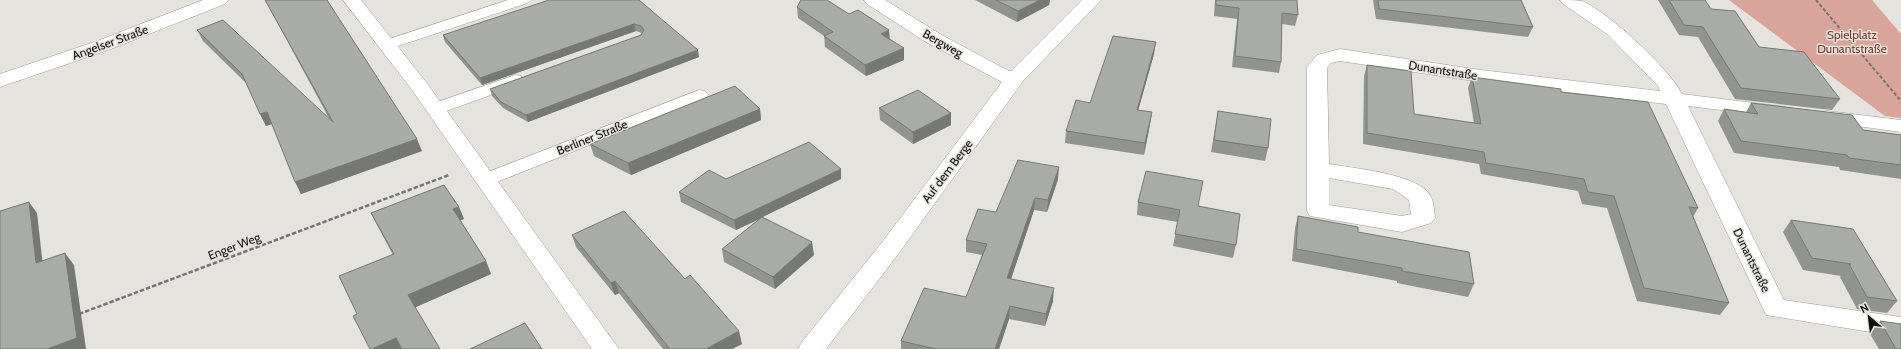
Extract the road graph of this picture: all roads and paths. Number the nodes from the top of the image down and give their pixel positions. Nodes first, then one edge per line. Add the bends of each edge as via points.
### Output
1 (219, 0) edge
2 (352, 0) edge
3 (523, 0) edge
4 (873, 0) edge
5 (1092, 0) edge
6 (1569, 0) edge
7 (1816, 0) edge
8 (386, 45) junction
9 (532, 74) edge
10 (1016, 77) junction
11 (0, 82) edge
12 (699, 95) dead end
13 (1673, 98) junction
14 (1901, 101) edge
15 (435, 109) junction
16 (1901, 126) edge
17 (1318, 169) dead end
18 (480, 172) junction
19 (74, 316) edge
20 (1901, 327) edge
21 (606, 349) edge
22 (811, 349) edge

1 - 11 street, Angelser Straße
2 - 8 street
3 - 8 lane
4 - 10 street, Bergweg via 940,42 1005,77
5 - 10 street, Auf dem Berge
6 - 13 street, Dunantstraße via 1613,30 1667,84
7 - 14 path
8 - 15 street
9 - 15 lane
10 - 22 street, Auf dem Berge
12 - 18 lane, Berliner Straße
13 - 16 street, Dunantstraße
13 - 17 street, Dunantstraße via 1481,76 1340,55 1324,59 1317,67
13 - 20 street, Dunantstraße via 1775,308
15 - 18 street
18 - 19 path, Enger Weg
18 - 21 street

